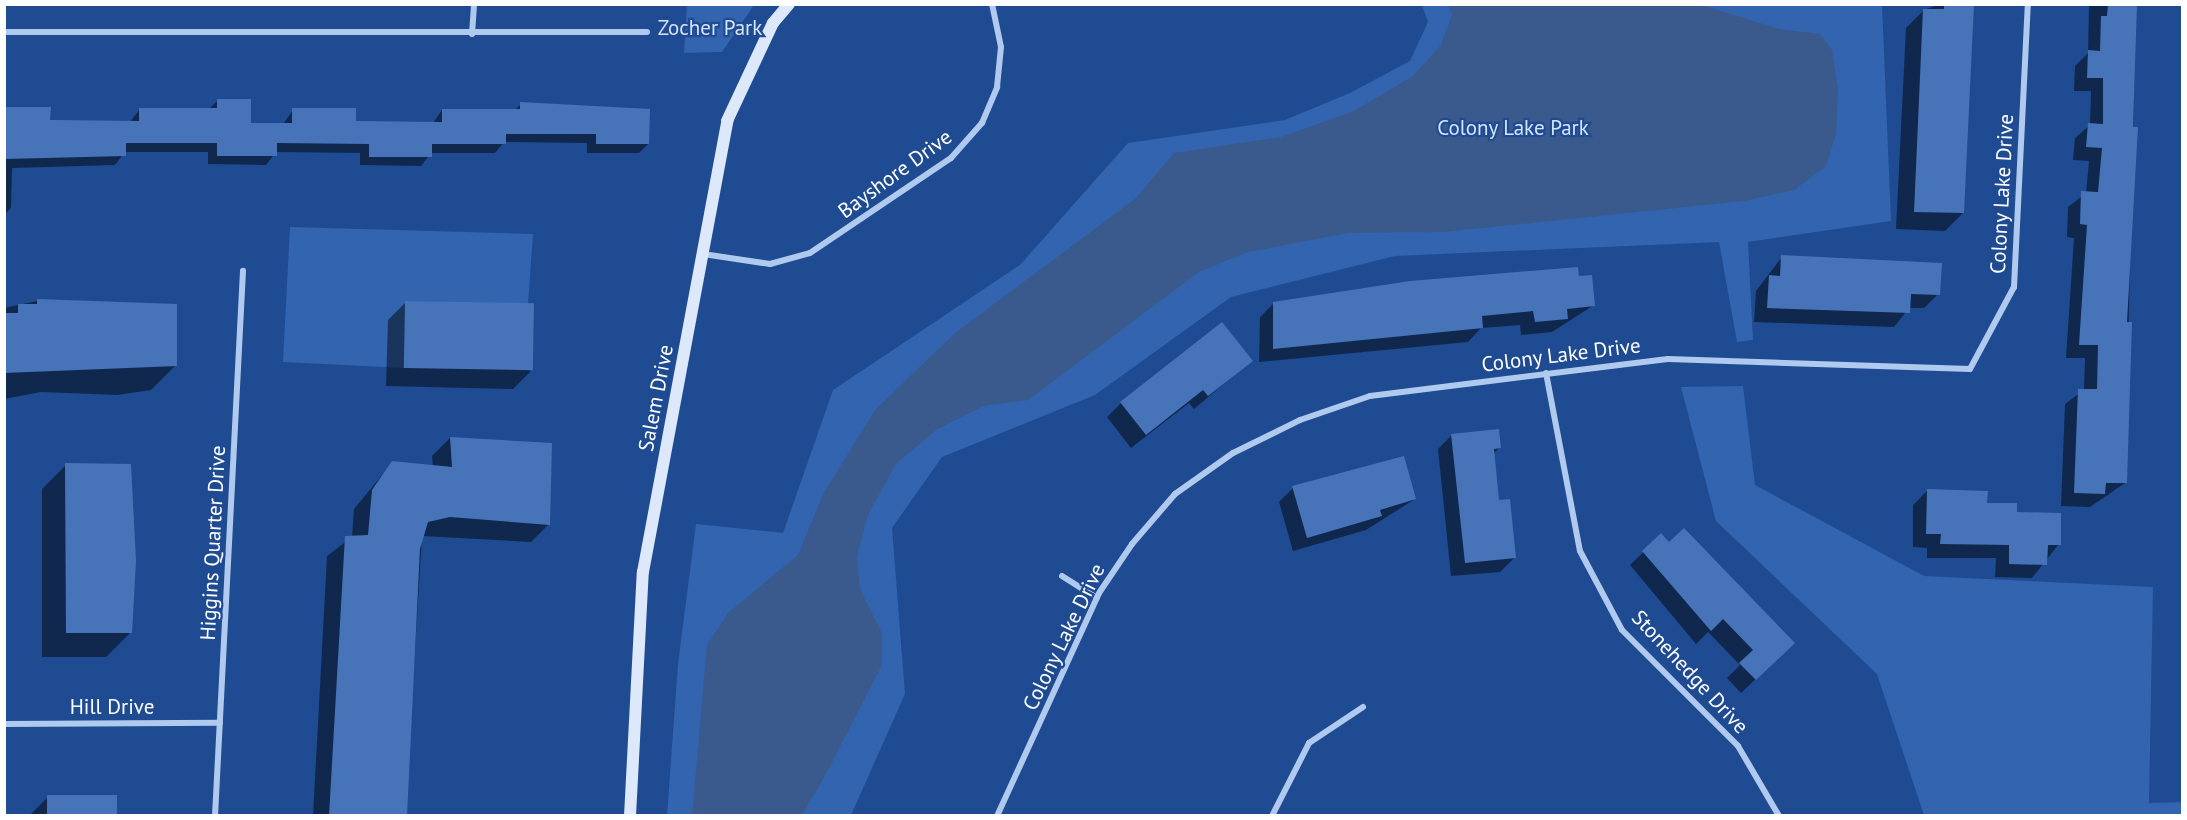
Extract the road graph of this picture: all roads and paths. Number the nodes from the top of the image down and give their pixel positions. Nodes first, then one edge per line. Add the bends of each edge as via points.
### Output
1 (474, 4) edge
2 (789, 4) edge
3 (992, 4) edge
4 (2028, 4) edge
5 (4, 32) edge
6 (647, 32) dead end
7 (472, 34) junction
8 (703, 254) junction
9 (243, 272) dead end
10 (1546, 373) junction
11 (1062, 576) dead end
12 (1097, 598) junction
13 (1363, 707) dead end
14 (220, 723) junction
15 (4, 724) edge
16 (214, 816) edge
17 (630, 816) edge
18 (997, 816) edge
19 (1272, 816) edge
20 (1779, 816) edge

1 - 7 street
2 - 8 street, Salem Drive via 773,23 727,121
3 - 8 street, Bayshore Drive via 1001,47 997,87 982,123 951,158 810,253 770,264
4 - 10 street, Colony Lake Drive via 2014,287 1970,369 1668,359
5 - 7 street
6 - 7 street
8 - 17 street, Salem Drive via 643,572
9 - 14 street, Higgins Quarter Drive
10 - 12 street, Colony Lake Drive via 1370,396 1233,453 1175,494 1132,544
10 - 20 street, Stonehedge Drive via 1580,551 1623,630 1738,746
11 - 12 street
12 - 18 street, Colony Lake Drive
13 - 19 street via 1309,742
14 - 15 street, Hill Drive
14 - 16 street, Higgins Quarter Drive

